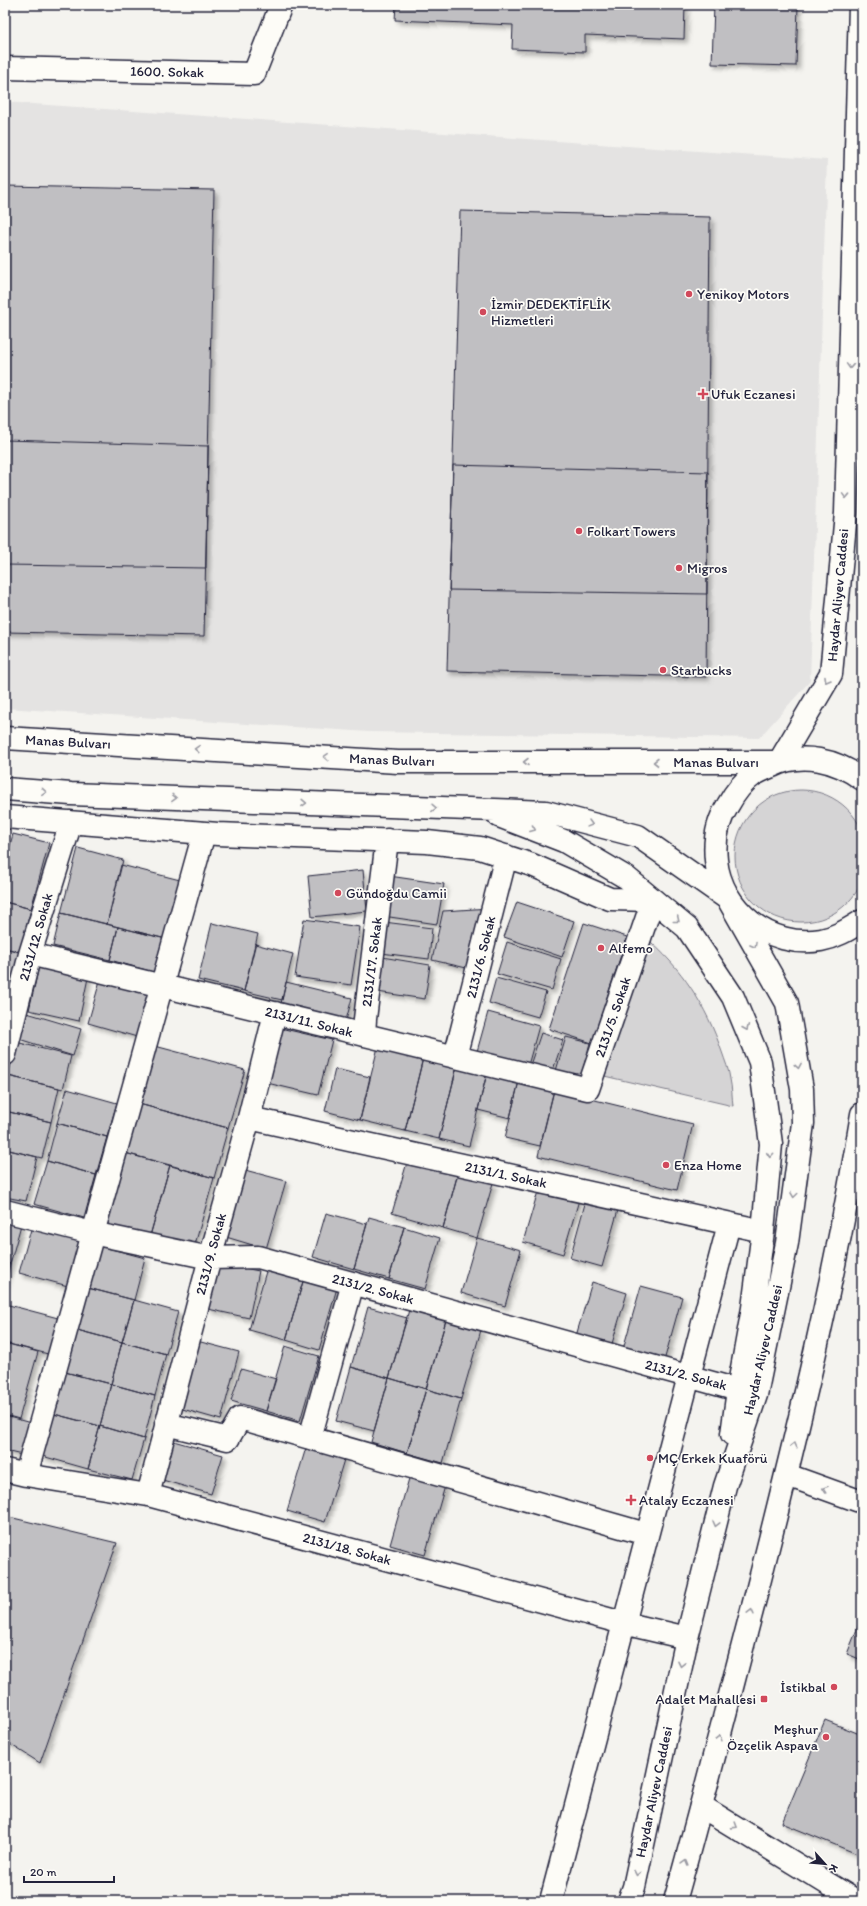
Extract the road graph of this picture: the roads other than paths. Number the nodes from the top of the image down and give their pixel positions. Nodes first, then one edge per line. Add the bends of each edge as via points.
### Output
1 (281, 5) edge
2 (860, 5) edge
3 (5, 68) edge
4 (5, 738) edge
5 (779, 762) junction
6 (862, 779) edge
7 (5, 789) edge
8 (483, 810) junction
9 (5, 817) edge
10 (71, 822) junction
11 (204, 833) junction
12 (387, 840) junction
13 (506, 856) junction
14 (728, 899) junction
15 (652, 900) junction
16 (862, 921) edge
17 (30, 954) junction
18 (160, 986) junction
19 (275, 1013) junction
20 (364, 1035) junction
21 (5, 1054) edge
22 (455, 1057) junction
23 (588, 1089) joint
24 (862, 1114) edge
25 (249, 1118) junction
26 (5, 1211) edge
27 (729, 1224) junction
28 (763, 1231) junction
29 (92, 1233) junction
30 (210, 1258) junction
31 (353, 1283) junction
32 (688, 1376) junction
33 (738, 1390) junction
34 (166, 1424) junction
35 (310, 1438) junction
36 (5, 1470) edge
37 (26, 1475) junction
38 (787, 1475) junction
39 (725, 1486) junction
40 (148, 1495) junction
41 (862, 1502) edge
42 (646, 1534) junction
43 (623, 1623) junction
44 (687, 1638) junction
45 (701, 1806) junction
46 (551, 1901) edge
47 (629, 1901) edge
48 (675, 1901) edge
49 (856, 1901) edge

1 - 3 street, 1600. Sokak via 254,74
2 -> 5 street, Haydar Aliyev Caddesi via 846,513 831,674
5 -> 4 street, Manas Bulvarı via 398,762
5 - 6 street via 815,759 848,769
5 - 14 street via 752,776 736,791 721,817 715,845 718,874
7 -> 8 street via 71,794
8 -> 14 street via 546,812 638,836
8 -> 15 street via 564,841 627,878
9 - 10 street
10 - 11 street
10 - 17 street, 2131/12. Sokak
11 - 12 street
11 - 18 street
12 - 13 street via 480,848
12 - 20 street, 2131/17. Sokak
13 - 15 street via 532,864 610,899
13 - 22 street, 2131/6. Sokak
14 - 16 street via 746,920 769,934 794,940 821,940 846,932
14 -> 39 street, Haydar Aliyev Caddesi via 787,1003 802,1090 803,1123 787,1243 757,1387
15 - 23 street, 2131/5. Sokak
15 -> 28 street via 687,928 733,997 760,1062 770,1144
17 - 18 street, 2131/11. Sokak
17 - 21 street, 2131/12. Sokak
18 - 19 street, 2131/11. Sokak
18 - 29 street
19 - 20 street, 2131/11. Sokak
19 - 25 street, 2131/9. Sokak
20 - 22 street, 2131/11. Sokak
22 - 23 street, 2131/11. Sokak
38 -> 24 street via 848,1204
25 - 27 street, 2131/1. Sokak
25 - 30 street, 2131/9. Sokak
26 - 29 street, 2131/2. Sokak
27 - 28 street, 2131/1. Sokak
27 - 32 street
28 - 33 street via 753,1308
29 - 30 street, 2131/2. Sokak
29 - 37 street
30 - 31 street, 2131/2. Sokak via 258,1257
30 - 34 street, 2131/9. Sokak
31 - 32 street, 2131/2. Sokak
31 - 35 street
32 - 33 street, 2131/2. Sokak
32 - 42 street
33 - 39 street
34 - 35 street via 228,1439 240,1418
34 - 40 street, 2131/9. Sokak
35 - 42 street
36 - 37 street, 2131/18. Sokak
37 - 40 street, 2131/18. Sokak
41 -> 38 street
45 -> 38 street
39 -> 44 street, Haydar Aliyev Caddesi
40 - 43 street, 2131/18. Sokak
42 - 43 street
43 - 44 street, 2131/18. Sokak
43 - 46 street
44 -> 47 street, Haydar Aliyev Caddesi
48 -> 45 street
45 -> 49 street

